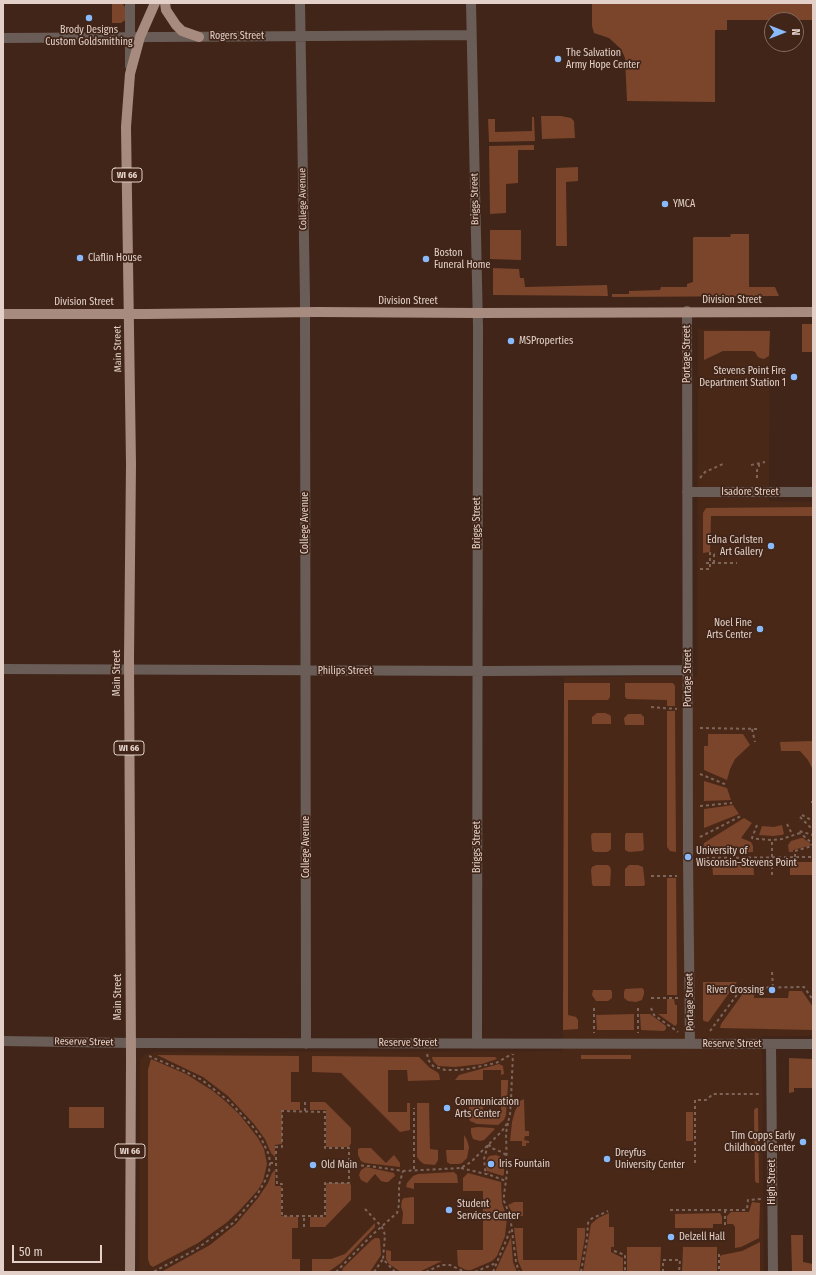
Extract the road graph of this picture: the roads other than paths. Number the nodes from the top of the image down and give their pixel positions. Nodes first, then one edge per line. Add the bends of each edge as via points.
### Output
1 (130, 3) edge
2 (155, 3) edge
3 (165, 3) edge
4 (300, 3) edge
5 (471, 3) edge
6 (471, 35) junction
7 (301, 36) junction
8 (135, 37) junction
9 (199, 37) junction
10 (3, 38) edge
11 (687, 311) junction
12 (305, 312) junction
13 (813, 312) edge
14 (478, 313) junction
15 (3, 314) edge
16 (129, 314) junction
17 (687, 492) junction
18 (813, 492) edge
19 (3, 669) edge
20 (129, 670) junction
21 (306, 670) junction
22 (688, 670) junction
23 (477, 671) junction
24 (3, 1041) edge
25 (130, 1043) junction
26 (477, 1043) junction
27 (306, 1044) junction
28 (690, 1044) junction
29 (771, 1044) junction
30 (813, 1044) edge
31 (130, 1272) edge
32 (773, 1272) edge

1 - 8 street, Main Street
2 - 8 main road, WI 66
3 - 9 main road via 166,10 182,31
4 - 7 street, College Avenue
5 - 6 street, Briggs Street
6 - 7 street, Rogers Street
6 - 14 street, Briggs Street
7 - 9 street, Rogers Street
7 - 12 street, College Avenue
8 - 9 street, Rogers Street
8 - 10 street, Rogers Street
8 - 16 main road, Main Street / WI 66 via 126,127
11 - 13 main road, Division Street
11 - 14 main road, Division Street
11 - 17 street, Portage Street
12 - 14 main road, Division Street
12 - 16 main road, Division Street
12 - 21 street, College Avenue
14 - 23 street, Briggs Street
15 - 16 main road, Division Street
16 - 20 main road, Main Street / WI 66
17 - 18 street, Isadore Street
17 - 22 street, Portage Street
19 - 20 street, Philips Street
20 - 21 street, Philips Street
20 - 25 main road, Main Street / WI 66
21 - 23 street, Philips Street
21 - 27 street, College Avenue
22 - 23 street, Philips Street
22 - 28 street, Portage Street
23 - 26 street, Briggs Street
24 - 25 street, Reserve Street
25 - 27 street, Reserve Street
25 - 31 main road, Main Street / WI 66
26 - 27 street, Reserve Street
26 - 28 street, Reserve Street
28 - 29 street, Reserve Street
29 - 30 street, Reserve Street
29 - 32 street, High Street

